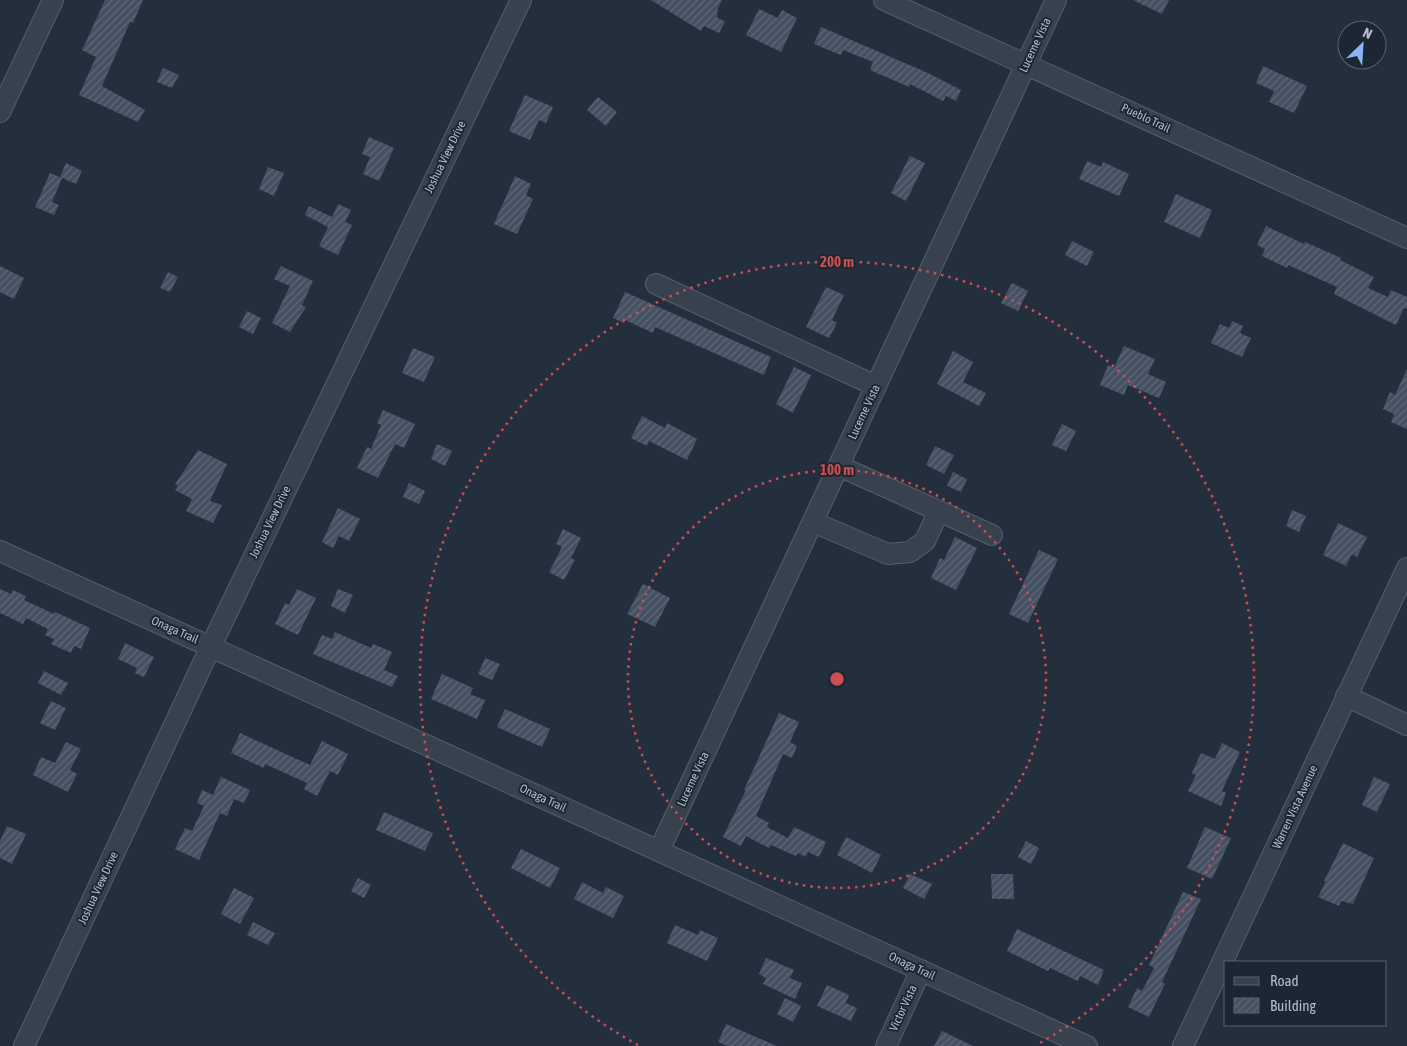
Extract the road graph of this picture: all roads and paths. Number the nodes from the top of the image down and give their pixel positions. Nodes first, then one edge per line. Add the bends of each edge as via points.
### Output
1 (53, 0) edge
2 (520, 0) edge
3 (884, 0) edge
4 (1056, 0) edge
5 (1026, 64) junction
6 (0, 112) edge
7 (1407, 238) edge
8 (656, 284) dead end
9 (876, 386) junction
10 (839, 466) junction
11 (939, 511) junction
12 (813, 522) junction
13 (992, 535) dead end
14 (0, 550) edge
15 (1407, 568) edge
16 (1401, 596) edge
17 (211, 646) junction
18 (1346, 696) junction
19 (1407, 725) edge
20 (659, 851) junction
21 (921, 970) junction
22 (24, 1046) edge
23 (886, 1046) edge
24 (1087, 1046) edge
25 (1183, 1046) edge

1 - 6 street
2 - 17 street, Joshua View Drive
3 - 5 street, Pueblo Trail
4 - 5 street, Lucerne Vista
5 - 7 street, Pueblo Trail
5 - 9 street, Lucerne Vista
8 - 9 street
9 - 10 street, Lucerne Vista
10 - 11 street
10 - 12 street, Lucerne Vista
11 - 12 street via 925,541 910,552 888,554
11 - 13 street
12 - 20 street, Lucerne Vista
14 - 17 street, Onaga Trail
15 - 16 street, Warren Vista Avenue
16 - 18 street, Warren Vista Avenue
17 - 20 street, Onaga Trail
17 - 22 street, Joshua View Drive
18 - 19 street
18 - 25 street, Warren Vista Avenue
20 - 21 street, Onaga Trail
21 - 23 street, Victor Vista
21 - 24 street, Onaga Trail

